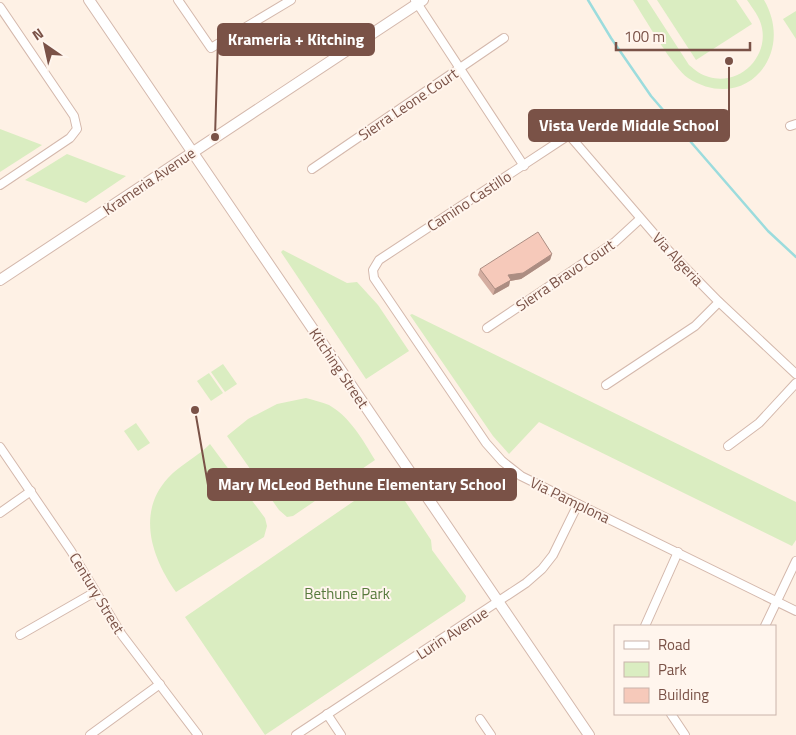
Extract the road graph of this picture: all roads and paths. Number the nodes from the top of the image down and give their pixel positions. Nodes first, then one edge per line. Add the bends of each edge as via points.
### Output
1 (89, 0) edge
2 (178, 0) edge
3 (291, 0) edge
4 (418, 1) edge
5 (0, 7) edge
6 (504, 38) dead end
7 (459, 68) junction
8 (569, 135) joint
9 (193, 152) junction
10 (524, 166) junction
11 (312, 169) dead end
12 (0, 185) edge
13 (640, 219) junction
14 (373, 270) joint
15 (0, 280) edge
16 (719, 302) junction
17 (486, 328) dead end
18 (796, 374) edge
19 (796, 383) edge
20 (606, 385) dead end
21 (728, 446) dead end
22 (0, 447) edge
23 (31, 491) junction
24 (578, 504) junction
25 (0, 513) edge
26 (678, 552) junction
27 (796, 561) edge
28 (96, 592) junction
29 (777, 601) junction
30 (498, 603) junction
31 (796, 611) edge
32 (645, 625) edge
33 (765, 625) edge
34 (20, 635) dead end
35 (160, 684) junction
36 (327, 714) junction
37 (672, 715) edge
38 (480, 719) dead end
39 (90, 735) edge
40 (198, 735) edge
41 (296, 735) edge
42 (341, 735) edge
43 (491, 735) edge
44 (589, 735) edge
45 (685, 735) edge

1 - 9 street, Kitching Street
2 - 3 street via 211,48
4 - 7 street
4 - 9 street, Krameria Avenue
5 - 12 street via 74,116 78,130
6 - 7 street, Sierra Leone Court
7 - 10 street
7 - 11 street, Sierra Leone Court
8 - 10 street, Camino Castillo
8 - 13 street, Via Algeria
9 - 15 street, Krameria Avenue
9 - 30 street, Kitching Street
10 - 14 street, Camino Castillo via 379,260
13 - 16 street, Via Algeria
13 - 17 street, Sierra Bravo Court via 615,242
14 - 24 street, Via Pamplona via 374,278 502,461 521,476
16 - 18 street, Via Algeria
16 - 20 street via 695,326
19 - 21 street via 759,423
22 - 23 street, Century Street
23 - 25 street
23 - 28 street, Century Street
24 - 26 street, Via Pamplona
24 - 30 street, Lurin Avenue via 553,555 542,569
26 - 29 street, Via Pamplona
26 - 32 street
27 - 29 street
28 - 34 street
28 - 35 street, Century Street via 122,636
29 - 31 street, Via Pamplona
29 - 33 street
30 - 36 street, Lurin Avenue
30 - 44 street, Kitching Street
35 - 39 street
35 - 40 street, Century Street
36 - 41 street, Lurin Avenue
36 - 42 street
37 - 45 street
38 - 43 street

